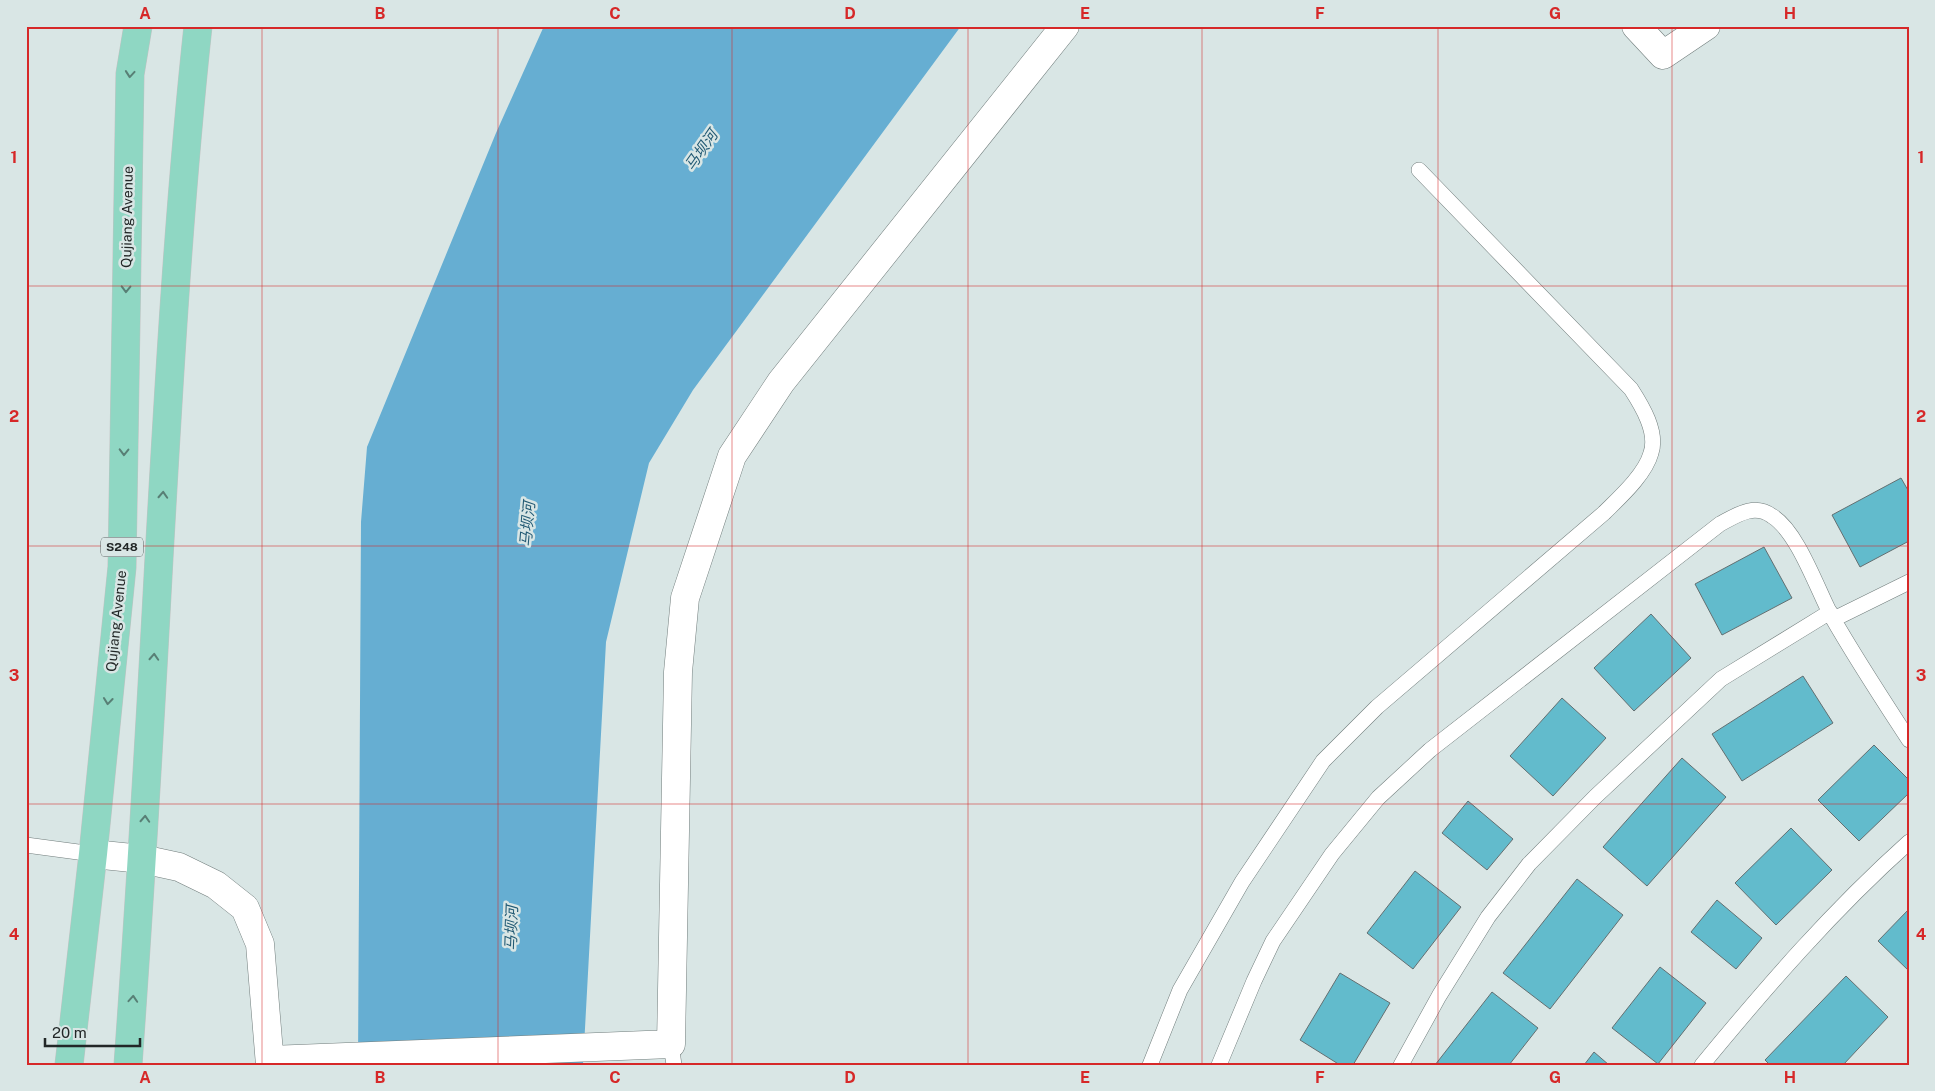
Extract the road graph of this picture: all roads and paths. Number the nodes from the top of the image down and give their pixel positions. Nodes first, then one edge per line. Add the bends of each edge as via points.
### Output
1 (138, 26) edge
2 (198, 26) edge
3 (1065, 26) edge
4 (1636, 26) edge
5 (1706, 26) edge
6 (1419, 170) dead end
7 (1909, 582) edge
8 (1832, 616) junction
9 (1909, 740) edge
10 (1909, 842) edge
11 (26, 845) edge
12 (93, 854) junction
13 (142, 859) junction
14 (672, 1054) edge
15 (270, 1063) edge
16 (69, 1065) edge
17 (128, 1065) edge
18 (1150, 1065) edge
19 (1219, 1065) edge
20 (1401, 1065) edge
21 (1702, 1065) edge

1 -> 12 main road, Qujiang Avenue / S248 via 130,74 122,566
13 -> 2 main road, S248 via 173,316 186,133
3 - 14 street via 781,382 732,456 685,598 678,672
4 - 5 street via 1663,56
6 - 18 lane via 1631,389 1645,411 1652,434 1652,453 1632,485 1604,513 1377,707 1323,761 1242,882 1180,990
7 - 8 lane
8 - 9 lane
8 - 19 lane via 1789,533 1773,516 1756,509 1739,513 1720,524 1430,750 1378,798 1332,854 1273,941
8 - 20 lane via 1721,679 1602,790 1529,864 1488,917
10 - 21 lane via 1817,932
11 - 12 lane
12 - 13 street
12 - 16 main road, Qujiang Avenue / S248
13 - 15 street via 180,867 216,885 245,908 260,944
17 -> 13 main road, S248
14 - 15 street via 632,1045

